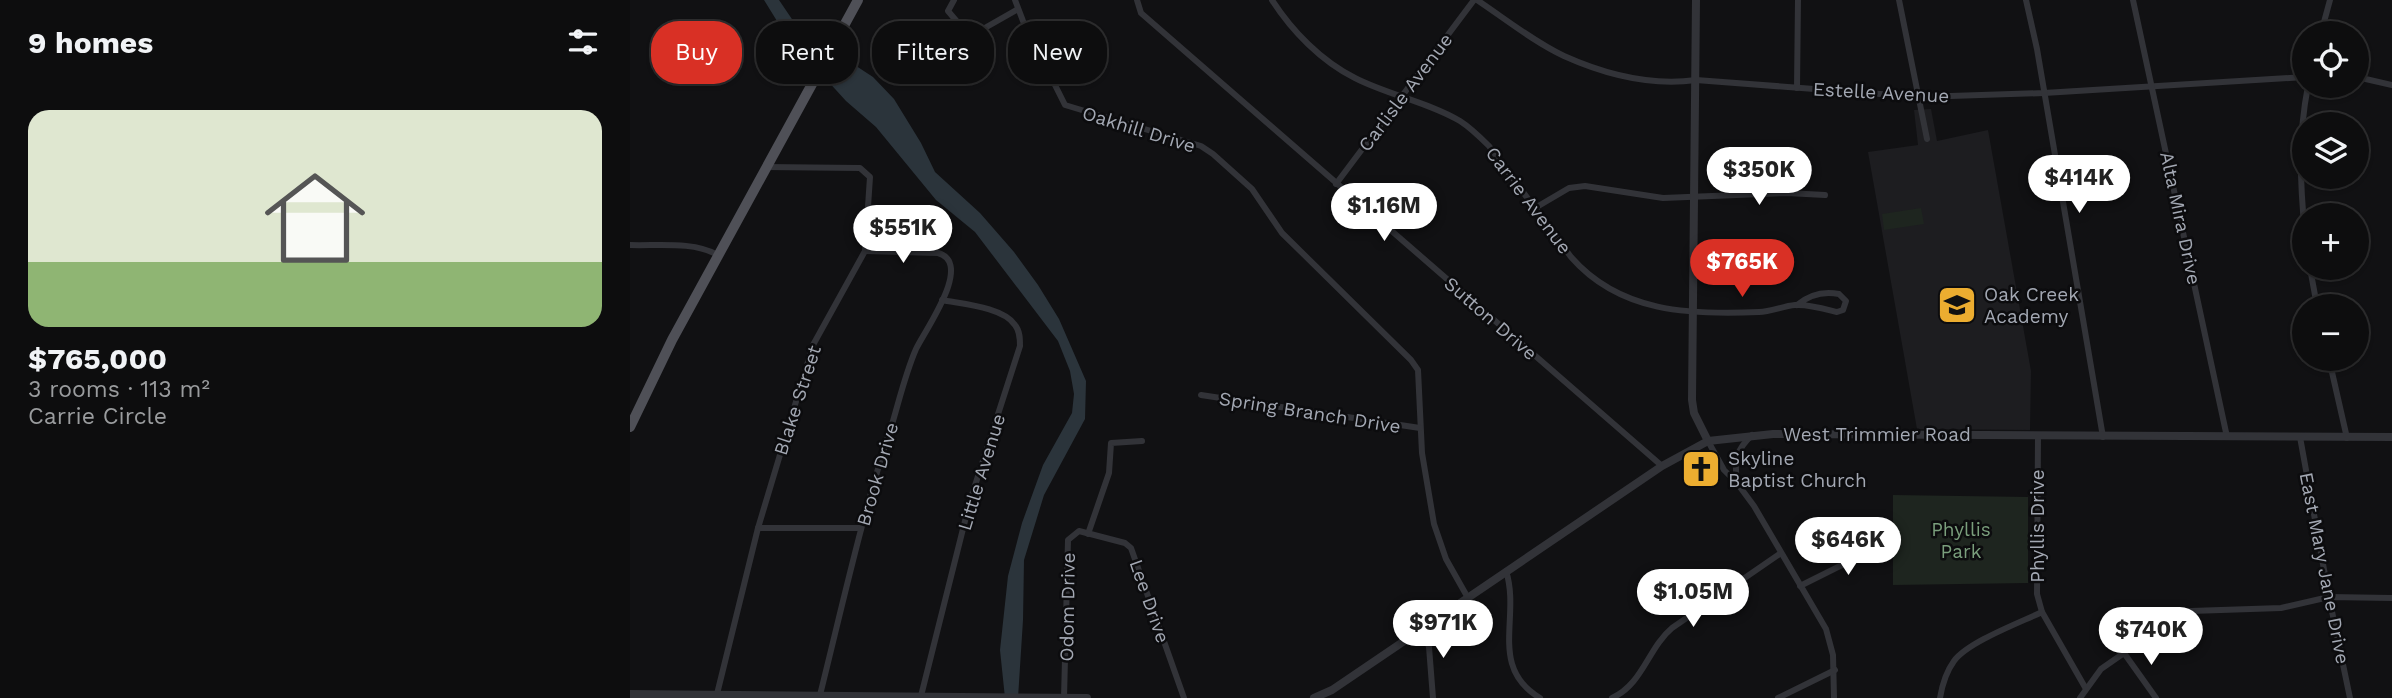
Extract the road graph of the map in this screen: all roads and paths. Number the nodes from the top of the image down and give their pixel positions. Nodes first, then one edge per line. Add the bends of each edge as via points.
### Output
1 (858, 0) edge
2 (954, 0) edge
3 (1015, 0) edge
4 (1137, 0) edge
5 (1272, 0) edge
6 (1476, 0) edge
7 (1696, 0) edge
8 (1798, 0) edge
9 (1899, 0) edge
10 (2026, 0) edge
11 (2133, 0) edge
12 (2330, 0) edge
13 (1018, 9) junction
14 (2324, 21) edge
15 (2292, 78) edge
16 (1696, 80) junction
17 (2369, 80) edge
18 (2392, 85) edge
19 (2152, 87) junction
20 (1797, 88) junction
21 (2044, 93) junction
22 (1920, 97) junction
23 (1402, 98) junction
24 (2306, 98) edge
25 (1927, 139) dead end
26 (765, 167) junction
27 (1336, 184) junction
28 (1825, 195) dead end
29 (1693, 198) junction
30 (2303, 203) edge
31 (1535, 208) junction
32 (630, 245) edge
33 (866, 251) junction
34 (718, 255) junction
35 (942, 300) junction
36 (1797, 305) junction
37 (1692, 311) junction
38 (2332, 371) edge
39 (1201, 395) dead end
40 (630, 427) edge
41 (1420, 428) junction
42 (1752, 435) junction
43 (2038, 435) junction
44 (2104, 437) junction
45 (2227, 437) junction
46 (2300, 437) junction
47 (2392, 437) edge
48 (2347, 438) junction
49 (1142, 441) dead end
50 (1707, 441) junction
51 (1662, 466) junction
52 (1738, 483) junction
53 (758, 528) junction
54 (862, 528) junction
55 (1088, 534) junction
56 (1884, 544) dead end
57 (1781, 553) junction
58 (1506, 571) junction
59 (1800, 586) junction
60 (2329, 597) junction
61 (1468, 598) junction
62 (2392, 598) edge
63 (2042, 611) junction
64 (2191, 611) dead end
65 (1422, 629) junction
66 (1835, 670) junction
67 (2086, 689) junction
68 (630, 694) edge
69 (712, 695) edge
70 (820, 695) junction
71 (921, 696) edge
72 (1324, 696) edge
73 (967, 697) edge
74 (1027, 697) edge
75 (1064, 698) edge
76 (1087, 698) edge
77 (1184, 698) edge
78 (1314, 698) edge
79 (1433, 698) edge
80 (1540, 698) edge
81 (1612, 698) edge
82 (1778, 698) edge
83 (1834, 698) edge
84 (1940, 698) edge
85 (2080, 698) edge
86 (2156, 698) edge
87 (2350, 698) edge

1 - 26 main road
2 - 13 street via 948,11 965,31 976,33
3 - 13 street, Oakhill Drive
4 - 27 street, Sutton Drive via 1141,13
5 - 23 street, Carrie Avenue via 1303,40 1338,68
6 - 16 street, Estelle Avenue via 1562,55 1598,69 1651,81
6 - 23 street, Carlisle Avenue
7 - 16 street
8 - 20 street
9 - 22 street
10 - 21 street
11 - 19 street, Alta Mira Drive
12 - 14 street
13 - 41 street, Oakhill Drive via 1065,105 1201,146 1252,189 1282,233 1411,360 1418,370
15 - 19 street, Estelle Avenue
16 - 20 street, Estelle Avenue
16 - 29 street
17 - 18 street
19 - 21 street, Estelle Avenue
19 - 45 street, Alta Mira Drive
20 - 22 street, Estelle Avenue
21 - 22 street, Estelle Avenue
21 - 44 street
22 - 25 street
23 - 27 street, Carlisle Avenue
23 - 31 street, Carrie Avenue via 1471,129
24 - 30 street via 2301,134
26 - 33 street, Blake Street via 860,169 870,177
26 - 34 main road
27 - 51 street, Sutton Drive
28 - 29 street
29 - 31 street via 1638,196 1585,186 1569,188
29 - 37 street
31 - 37 street, Carrie Avenue via 1582,270 1605,286 1644,304
32 - 34 street via 696,247
33 - 35 street, Brook Drive via 938,253 949,260 952,273
33 - 53 street, Blake Street via 813,345
34 - 40 main road
35 - 54 street, Brook Drive via 916,350
35 - 71 street, Little Avenue via 1006,317 1015,324 1020,346 970,501
36 - 36 street via 1824,294 1839,294 1846,301 1838,312
36 - 37 street, Carrie Avenue via 1762,312
37 - 50 street via 1692,400
38 - 48 street
39 - 41 street, Spring Branch Drive
41 - 61 street, Oakhill Drive via 1436,534
42 - 43 street, West Trimmier Road
42 - 50 street, West Trimmier Road
42 - 52 street via 1736,455
43 - 44 street, West Trimmier Road
43 - 63 street, Phyllis Drive via 2037,594
44 - 45 street, West Trimmier Road
45 - 46 street, West Trimmier Road
46 - 48 street, West Trimmier Road
46 - 60 street, East Mary Jane Drive
47 - 48 street, West Trimmier Road
49 - 55 street, Odom Drive via 1111,443 1109,473
50 - 51 street, West Trimmier Road
50 - 52 street via 1724,470
51 - 58 street, West Trimmier Road
52 - 57 street
53 - 54 street
53 - 69 street, Blake Street
54 - 70 street, Brook Drive
55 - 75 street, Odom Drive via 1079,531 1068,540
55 - 77 street, Lee Drive via 1131,548
56 - 59 street
57 - 59 street
57 - 81 street via 1660,638 1631,685
58 - 61 street, West Trimmier Road
58 - 80 street via 1510,661 1519,681
59 - 66 street via 1826,629
60 - 62 street
60 - 64 street via 2281,608
60 - 87 street, East Mary Jane Drive
61 - 65 street, West Trimmier Road
63 - 67 street, Phyllis Drive
63 - 84 street via 1965,650 1948,672
65 - 72 street, West Trimmier Road
65 - 79 street via 1429,647
66 - 82 street
66 - 83 street
67 - 85 street
67 - 86 street via 2101,669 2124,653
68 - 69 street
69 - 70 street
70 - 71 street
71 - 73 street
72 - 78 street, West Trimmier Road
73 - 74 street
74 - 75 street
75 - 76 street

